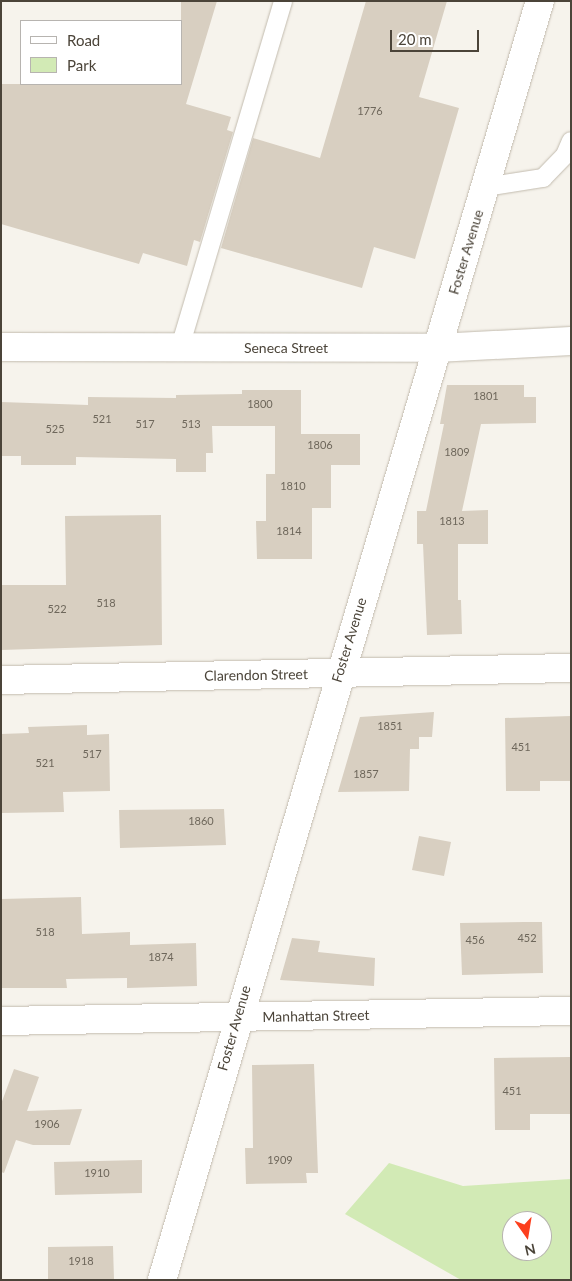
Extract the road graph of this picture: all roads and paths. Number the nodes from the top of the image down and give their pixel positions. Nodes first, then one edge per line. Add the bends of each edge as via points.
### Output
1 (283, 1) edge
2 (540, 1) edge
3 (571, 141) edge
4 (485, 187) junction
5 (571, 341) edge
6 (1, 347) edge
7 (180, 347) junction
8 (437, 348) junction
9 (571, 668) edge
10 (339, 673) junction
11 (1, 680) edge
12 (571, 1011) edge
13 (237, 1017) junction
14 (1, 1020) edge
15 (162, 1280) edge

1 - 7 lane
2 - 4 street, Foster Avenue
3 - 4 lane via 565,155 543,178
4 - 8 street, Foster Avenue
5 - 8 street, Seneca Street
6 - 7 street, Seneca Street
7 - 8 street, Seneca Street
8 - 10 street, Foster Avenue
9 - 10 street, Clarendon Street
10 - 11 street, Clarendon Street
10 - 13 street, Foster Avenue
12 - 13 street, Manhattan Street
13 - 14 street, Manhattan Street
13 - 15 street, Foster Avenue

